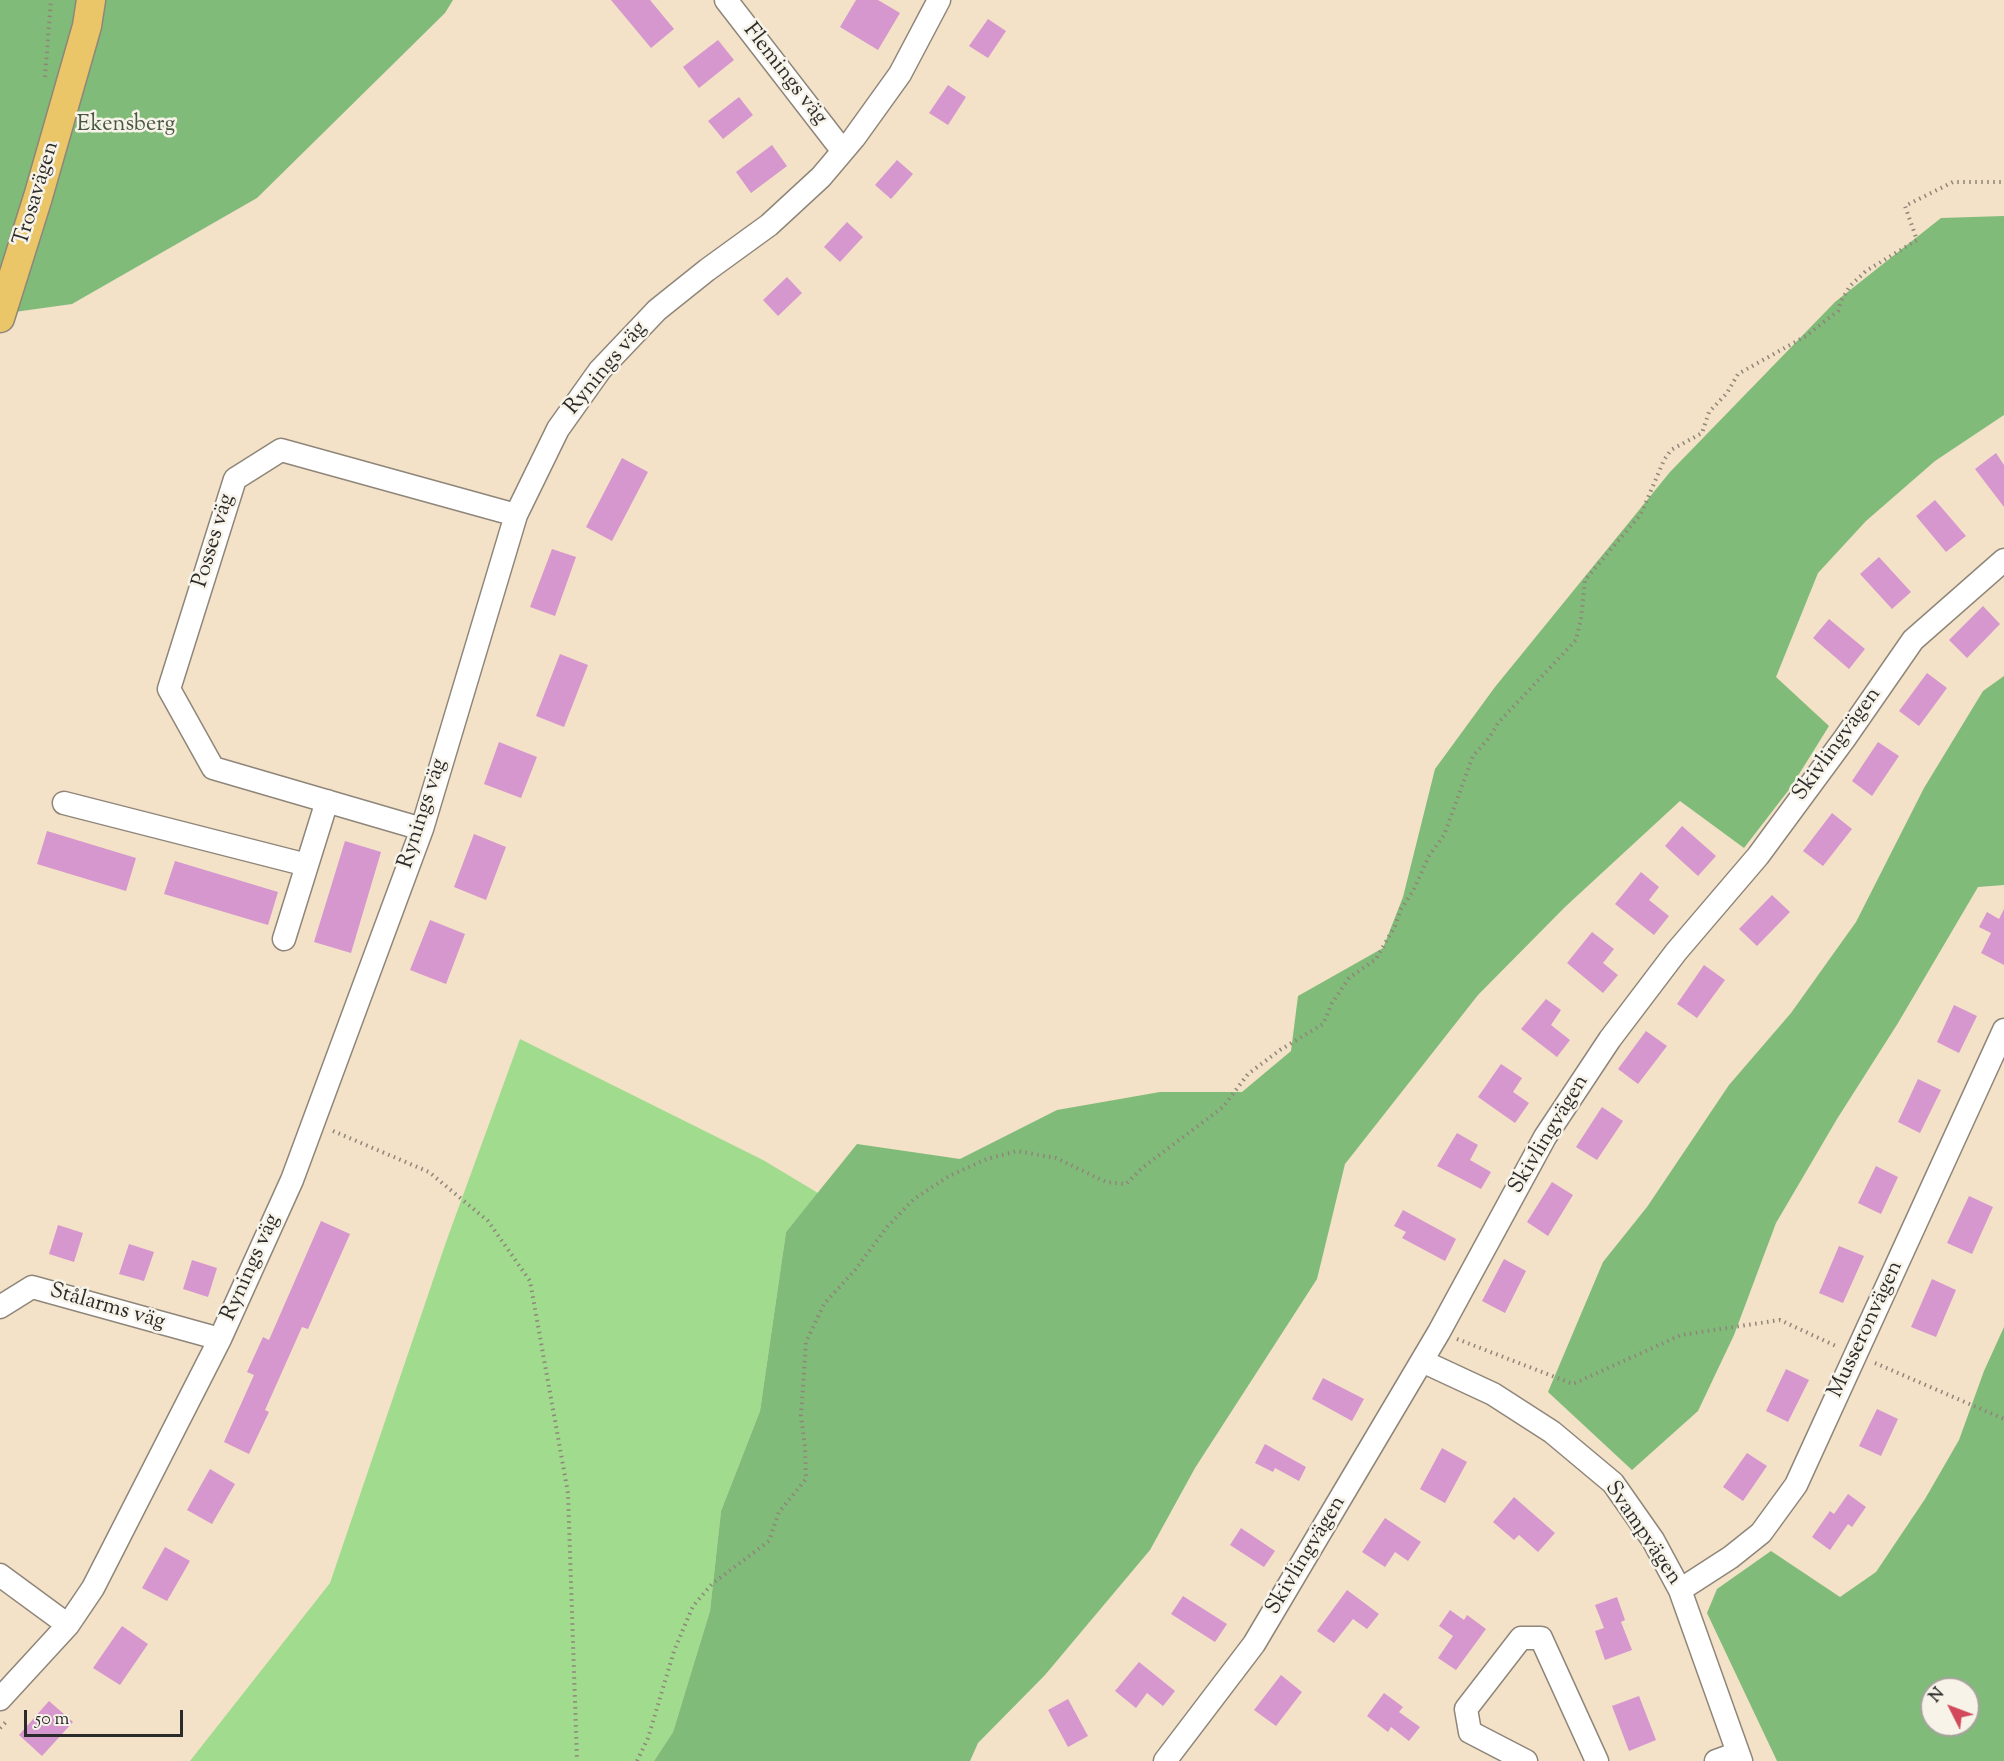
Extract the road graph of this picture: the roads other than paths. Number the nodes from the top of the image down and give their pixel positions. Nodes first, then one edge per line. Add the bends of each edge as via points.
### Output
1 (92, 0) edge
2 (726, 0) edge
3 (939, 0) edge
4 (842, 150) junction
5 (0, 318) edge
6 (516, 515) junction
7 (2004, 560) edge
8 (327, 801) junction
9 (64, 803) dead end
10 (422, 829) junction
11 (307, 865) junction
12 (284, 939) dead end
13 (2004, 1030) edge
14 (0, 1307) edge
15 (220, 1340) junction
16 (1422, 1360) junction
17 (0, 1575) edge
18 (1680, 1590) junction
19 (68, 1625) junction
20 (8, 1706) edge
21 (1740, 1757) edge
22 (1165, 1761) edge
23 (1526, 1761) edge
24 (1597, 1761) edge
25 (1716, 1761) edge

1 - 5 main road, Trosavägen via 42,186
2 - 4 street, Flemings väg
3 - 4 street, Rynings väg via 900,74
4 - 6 street, Rynings väg via 821,177 770,225 657,310 600,370 558,429
6 - 8 street, Posses väg via 281,450 235,479 169,689 213,768
6 - 10 street, Rynings väg
7 - 16 street, Skivlingvägen via 1913,640 1758,856 1676,952 1610,1039 1545,1137
8 - 10 street, Posses väg
8 - 11 street
9 - 11 street
10 - 15 street, Rynings väg via 291,1180
11 - 12 street
13 - 18 street, Musseronvägen via 1796,1485 1761,1533
14 - 15 street, Stålarms väg via 32,1287
15 - 19 street, Rynings väg via 93,1588
16 - 18 street, Svampvägen via 1493,1394 1532,1419 1613,1483 1653,1540
16 - 22 street, Skivlingvägen via 1254,1644
17 - 19 street
18 - 21 street, Svampvägen
19 - 20 street, Rynings väg
21 - 25 street
23 - 24 street via 1470,1732 1466,1709 1521,1638 1541,1638

